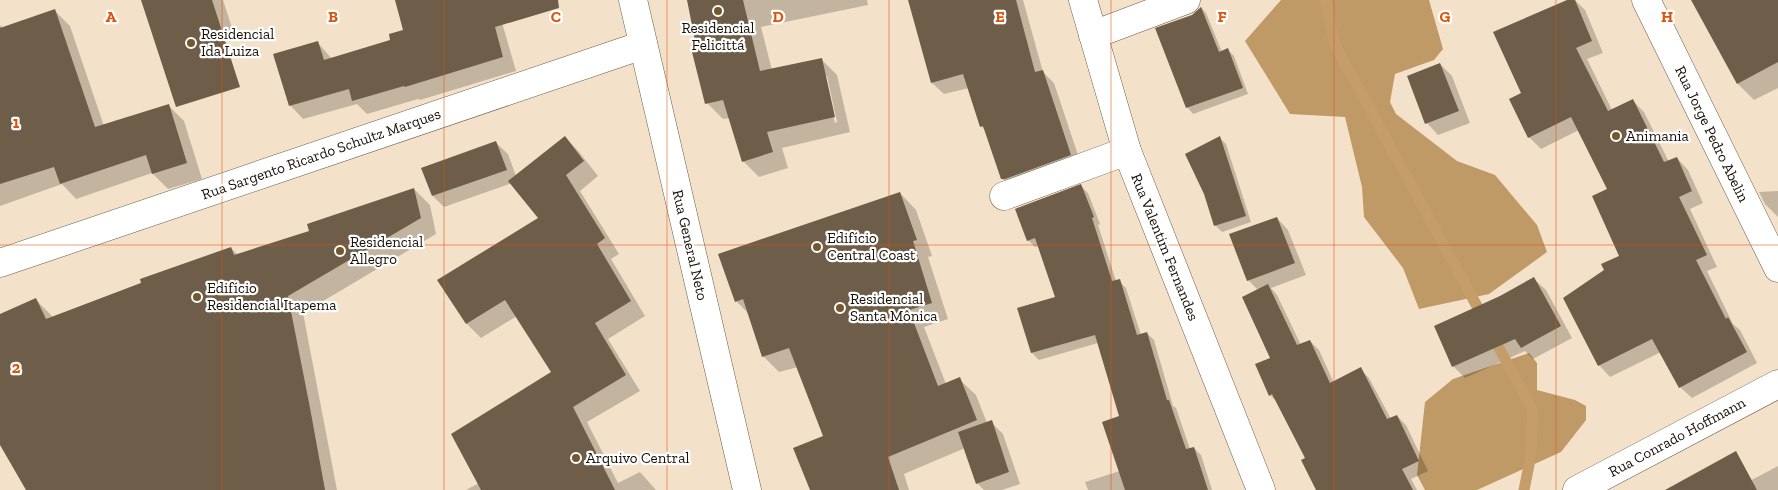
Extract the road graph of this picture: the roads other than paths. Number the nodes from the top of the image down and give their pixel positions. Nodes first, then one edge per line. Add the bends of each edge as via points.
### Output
1 (632, 0) edge
2 (1083, 0) edge
3 (1186, 0) edge
4 (1646, 0) edge
5 (1093, 34) junction
6 (643, 45) junction
7 (1126, 151) junction
8 (1004, 196) dead end
9 (0, 263) edge
10 (1778, 268) edge
11 (1778, 384) edge
12 (747, 490) edge
13 (1260, 490) edge
14 (1576, 490) edge

1 - 6 street, Rua General Neto
2 - 5 street, Rua Valentim Fernandes
3 - 5 street
4 - 10 street, Rua Jorge Pedro Abelin
5 - 7 street, Rua Valentim Fernandes
6 - 9 street, Rua Sargento Ricardo Schultz Marques
6 - 12 street, Rua General Neto
7 - 8 street
7 - 13 street, Rua Valentim Fernandes
11 - 14 street, Rua Conrado Hoffmann

